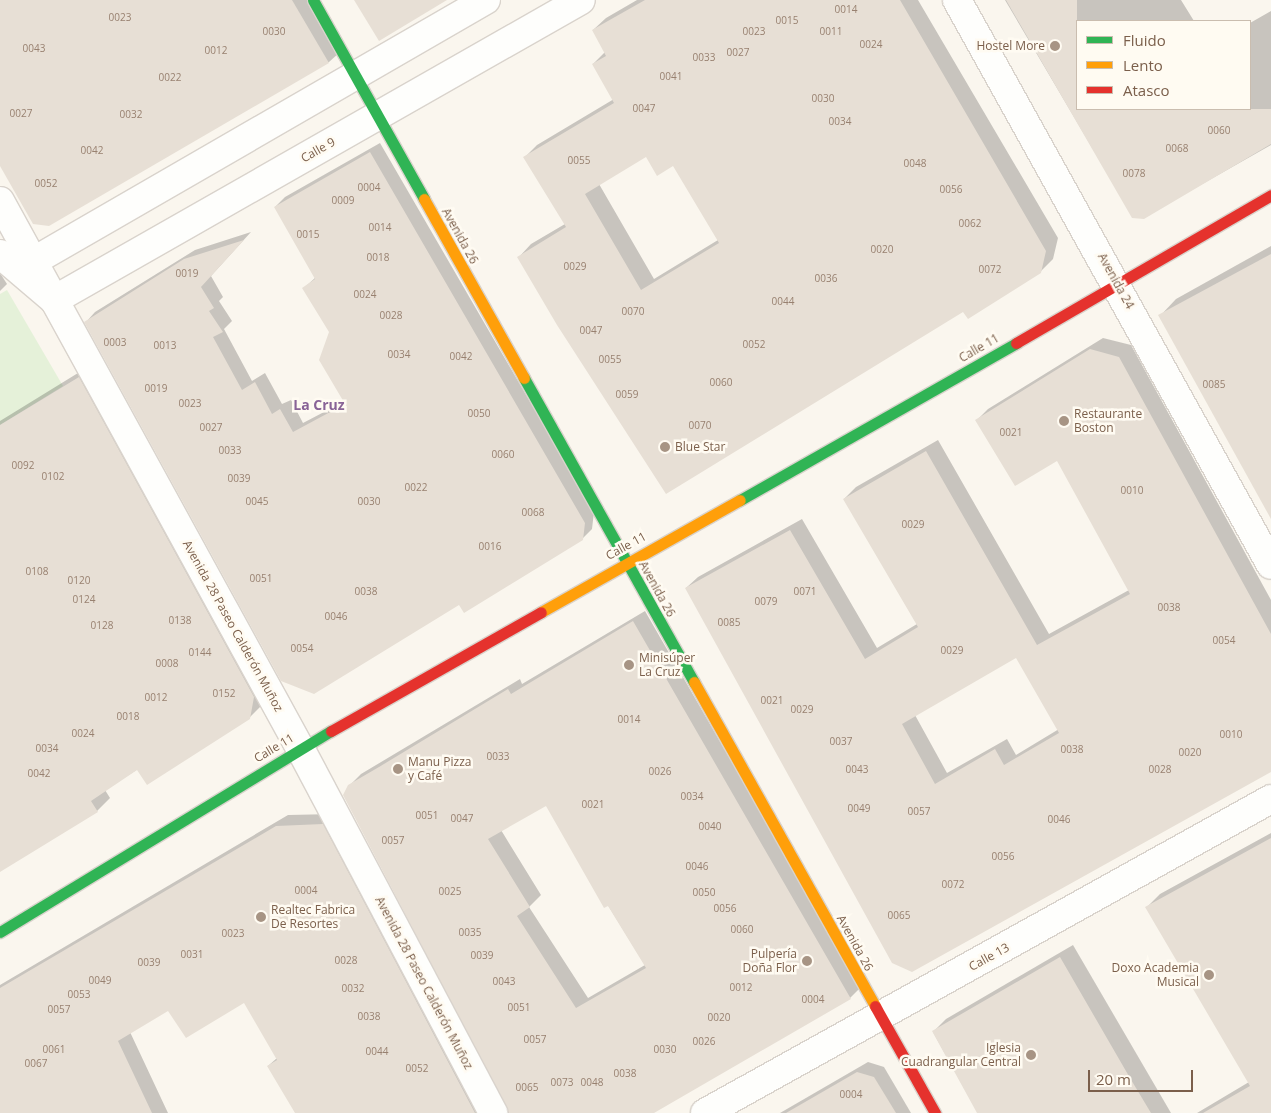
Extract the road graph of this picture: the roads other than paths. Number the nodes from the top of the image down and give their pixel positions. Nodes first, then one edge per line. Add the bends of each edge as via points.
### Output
1 (313, 0) edge
2 (486, 0) edge
3 (581, 0) edge
4 (957, 0) edge
5 (355, 75) junction
6 (377, 117) junction
7 (1271, 195) edge
8 (0, 201) edge
9 (18, 261) edge
10 (1117, 283) junction
11 (54, 300) junction
12 (626, 562) junction
13 (1271, 565) edge
14 (300, 748) junction
15 (1271, 799) edge
16 (0, 932) edge
17 (881, 1017) junction
18 (494, 1113) edge
19 (705, 1113) edge
20 (935, 1113) edge

1 - 5 main road, Avenida 26
2 - 5 street
3 - 6 street, Calle 9
4 - 10 street, Avenida 24
5 - 6 main road, Avenida 26
5 - 9 street
6 - 11 street, Calle 9
6 - 12 main road, Avenida 26
7 - 10 main road, Calle 11
8 - 9 street, Avenida 28 Paseo Calderón Muñoz
9 - 11 street, Avenida 28 Paseo Calderón Muñoz
10 - 12 main road, Calle 11 via 885,419
10 - 13 street, Avenida 24
11 - 14 street, Avenida 28 Paseo Calderón Muñoz
12 - 14 main road, Calle 11
12 - 17 main road, Avenida 26
14 - 16 main road, Calle 11
14 - 18 street, Avenida 28 Paseo Calderón Muñoz
15 - 17 street, Calle 13
17 - 19 street, Calle 13
17 - 20 main road, Avenida 26

